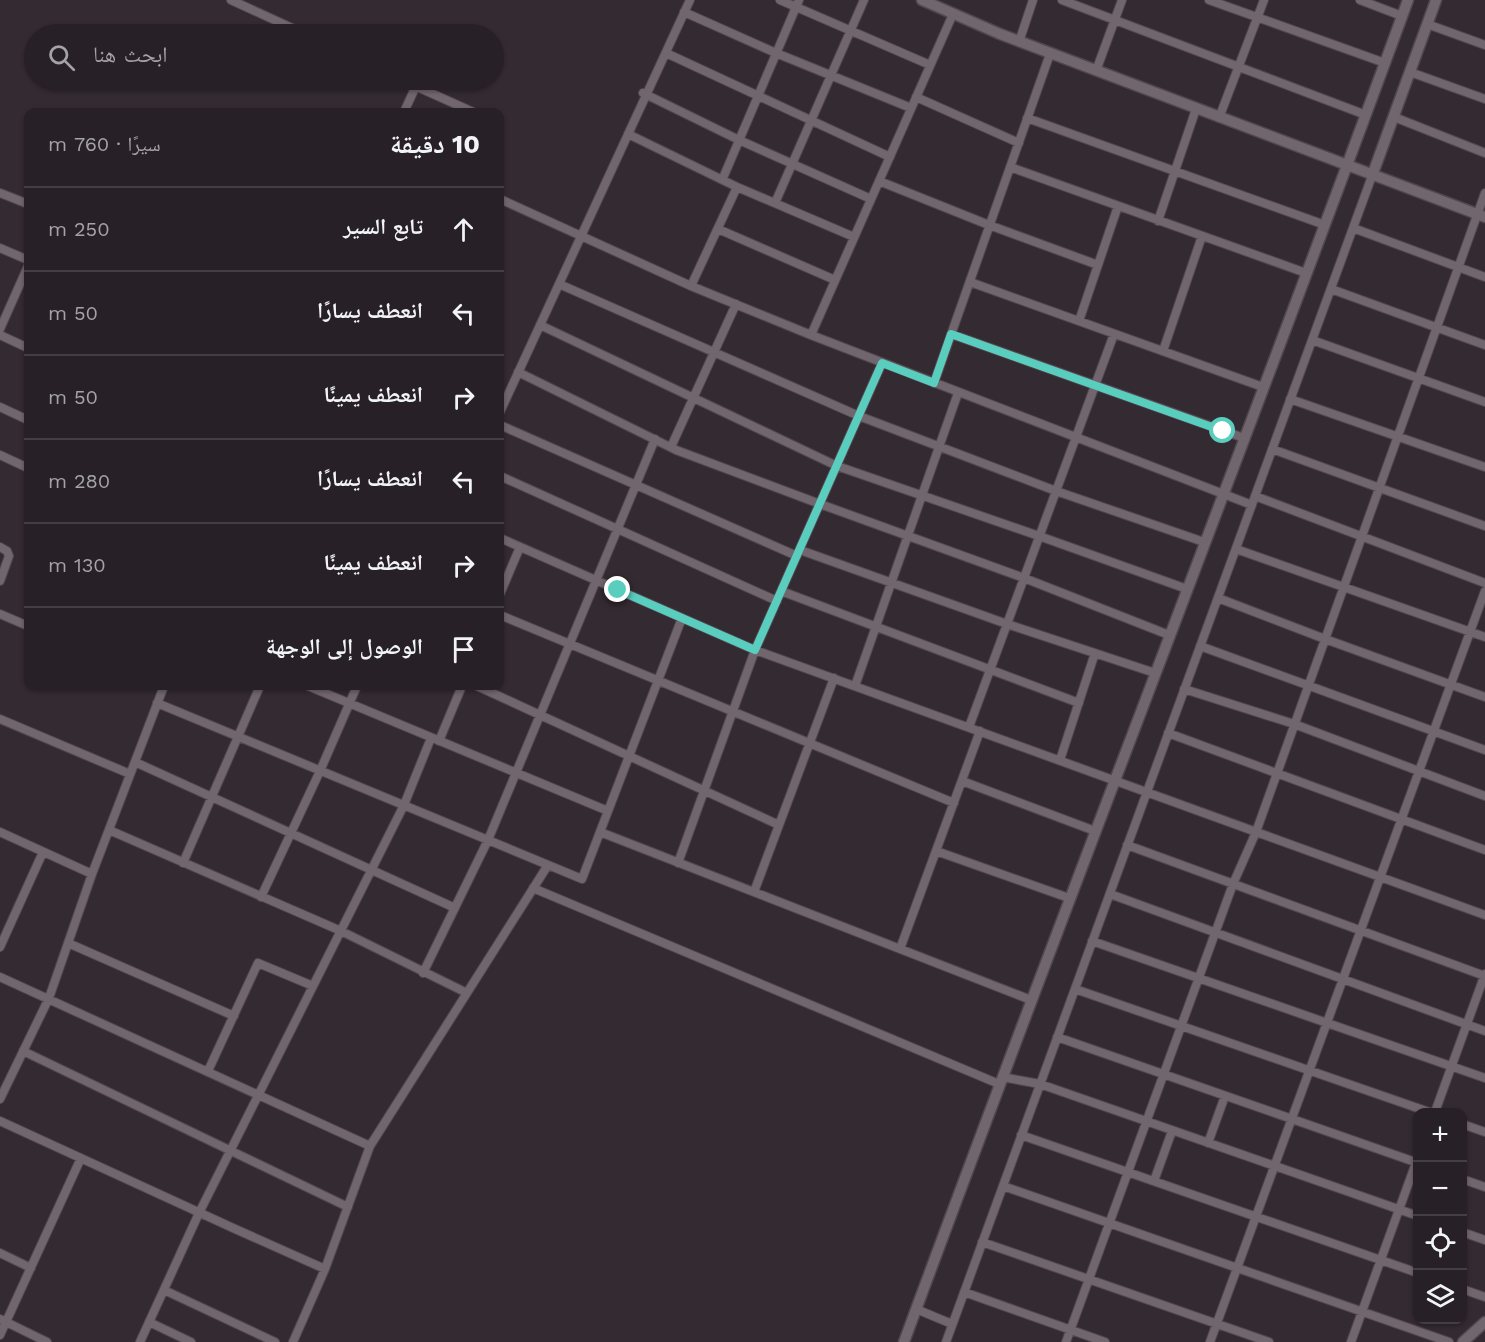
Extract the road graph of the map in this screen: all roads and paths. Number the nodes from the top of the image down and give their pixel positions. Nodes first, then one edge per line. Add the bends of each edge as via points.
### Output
1 (231, 0) edge
2 (690, 0) edge
3 (780, 0) edge
4 (864, 0) edge
5 (922, 0) edge
6 (1033, 0) edge
7 (1062, 0) edge
8 (1122, 0) edge
9 (1209, 0) edge
10 (1264, 0) edge
11 (1360, 0) edge
12 (1408, 0) edge
13 (1436, 0) edge
14 (797, 4) edge
15 (684, 12) junction
16 (953, 14) junction
17 (1402, 16) junction
18 (1257, 17) junction
19 (1115, 19) junction
20 (283, 24) edge
21 (1427, 24) junction
22 (850, 31) junction
23 (1019, 42) junction
24 (1485, 45) edge
25 (666, 52) junction
26 (776, 53) junction
27 (1050, 54) junction
28 (1385, 63) junction
29 (930, 65) junction
30 (1239, 66) junction
31 (1096, 71) junction
32 (1410, 72) junction
33 (832, 76) junction
34 (414, 90) edge
35 (425, 90) edge
36 (645, 94) junction
37 (758, 96) junction
38 (916, 97) junction
39 (1485, 99) edge
40 (406, 108) edge
41 (464, 108) edge
42 (911, 108) junction
43 (1196, 109) junction
44 (1366, 115) junction
45 (1394, 117) junction
46 (1028, 118) junction
47 (1219, 118) junction
48 (812, 121) junction
49 (628, 134) junction
50 (739, 140) junction
51 (1019, 143) junction
52 (1485, 153) edge
53 (890, 157) junction
54 (793, 164) junction
55 (1347, 166) junction
56 (1010, 167) junction
57 (1174, 171) junction
58 (1372, 176) junction
59 (723, 178) junction
60 (879, 181) junction
61 (737, 186) junction
62 (0, 192) edge
63 (1485, 193) edge
64 (871, 199) junction
65 (504, 201) edge
66 (24, 202) edge
67 (775, 203) junction
68 (1118, 206) junction
69 (1481, 215) edge
70 (1158, 221) junction
71 (989, 225) junction
72 (1325, 225) junction
73 (1353, 228) junction
74 (718, 229) junction
75 (581, 236) junction
76 (1202, 236) junction
77 (854, 237) junction
78 (0, 248) edge
79 (24, 258) edge
80 (1098, 265) junction
81 (1458, 267) junction
82 (1306, 273) junction
83 (24, 275) edge
84 (1485, 277) edge
85 (835, 280) junction
86 (970, 282) junction
87 (559, 284) junction
88 (691, 286) junction
89 (1330, 289) junction
90 (735, 304) junction
91 (1079, 321) junction
92 (540, 325) junction
93 (1437, 328) junction
94 (0, 329) edge
95 (951, 334) junction
96 (1114, 334) junction
97 (0, 335) edge
98 (811, 335) junction
99 (1312, 340) junction
100 (1485, 345) edge
101 (24, 346) edge
102 (1163, 351) junction
103 (714, 352) junction
104 (882, 363) junction
105 (518, 372) junction
106 (1418, 378) junction
107 (934, 383) junction
108 (1095, 385) junction
109 (1263, 387) junction
110 (958, 393) junction
111 (504, 396) edge
112 (693, 398) junction
113 (1290, 399) junction
114 (1485, 402) edge
115 (0, 407) edge
116 (859, 416) junction
117 (24, 418) edge
118 (504, 427) edge
119 (1398, 435) junction
120 (1075, 438) junction
121 (1244, 438) junction
122 (655, 439) junction
123 (671, 447) junction
124 (939, 447) junction
125 (1272, 449) junction
126 (0, 455) edge
127 (24, 466) edge
128 (837, 466) junction
129 (1485, 467) edge
130 (504, 478) edge
131 (636, 485) junction
132 (1379, 487) junction
133 (1056, 491) junction
134 (922, 495) junction
135 (1222, 495) junction
136 (1253, 501) junction
137 (820, 504) junction
138 (1485, 526) edge
139 (618, 529) junction
140 (908, 536) junction
141 (1039, 536) junction
142 (1362, 537) junction
143 (504, 540) edge
144 (1204, 542) junction
145 (0, 547) edge
146 (520, 547) junction
147 (1236, 549) junction
148 (798, 553) junction
149 (1024, 578) junction
150 (596, 580) junction
151 (0, 581) edge
152 (891, 582) junction
153 (1485, 583) edge
154 (504, 585) edge
155 (1343, 587) junction
156 (1186, 590) junction
157 (782, 591) junction
158 (1485, 591) edge
159 (1218, 598) junction
160 (777, 601) junction
161 (0, 614) edge
162 (504, 617) edge
163 (682, 618) junction
164 (24, 624) edge
165 (1007, 624) junction
166 (876, 626) junction
167 (1470, 632) junction
168 (1169, 635) junction
169 (1485, 638) edge
170 (1325, 639) junction
171 (570, 644) junction
172 (1200, 646) junction
173 (755, 650) junction
174 (1095, 653) junction
175 (990, 668) junction
176 (1155, 673) junction
177 (834, 678) junction
178 (658, 681) junction
179 (1451, 685) junction
180 (855, 686) junction
181 (1308, 686) junction
182 (1184, 689) junction
183 (162, 690) edge
184 (258, 690) edge
185 (318, 690) edge
186 (355, 690) edge
187 (460, 690) edge
188 (486, 690) edge
189 (1485, 697) edge
190 (157, 703) junction
191 (350, 703) junction
192 (1078, 703) junction
193 (733, 712) junction
194 (540, 715) junction
195 (0, 719) edge
196 (1294, 724) junction
197 (969, 728) junction
198 (980, 731) junction
199 (1434, 732) junction
200 (1168, 733) junction
201 (238, 736) junction
202 (435, 739) junction
203 (809, 744) junction
204 (1485, 750) edge
205 (629, 756) junction
206 (1060, 760) junction
207 (135, 762) junction
208 (320, 771) junction
209 (1419, 772) junction
210 (517, 773) junction
211 (1277, 773) junction
212 (130, 774) junction
213 (1114, 779) junction
214 (962, 781) junction
215 (704, 790) junction
216 (1147, 791) junction
217 (1485, 796) edge
218 (212, 797) junction
219 (954, 804) junction
220 (404, 805) junction
221 (608, 811) junction
222 (1401, 819) junction
223 (779, 825) junction
224 (109, 830) junction
225 (1095, 831) junction
226 (0, 832) edge
227 (600, 832) junction
228 (1256, 832) junction
229 (291, 834) junction
230 (488, 840) junction
231 (1127, 845) junction
232 (1485, 850) edge
233 (936, 851) junction
234 (43, 852) junction
235 (183, 863) junction
236 (678, 863) junction
237 (548, 865) junction
238 (371, 870) junction
239 (92, 874) junction
240 (1380, 877) junction
241 (1233, 884) junction
242 (533, 888) junction
243 (754, 892) junction
244 (1110, 894) junction
245 (261, 897) junction
246 (1069, 898) junction
247 (455, 908) junction
248 (1485, 915) edge
249 (341, 931) junction
250 (1360, 931) junction
251 (1216, 933) junction
252 (1092, 941) junction
253 (68, 943) junction
254 (0, 947) edge
255 (900, 949) junction
256 (423, 973) junction
257 (1485, 976) edge
258 (0, 977) edge
259 (1199, 978) junction
260 (1342, 979) junction
261 (313, 986) junction
262 (1075, 989) junction
263 (467, 993) junction
264 (49, 998) junction
265 (1030, 1000) junction
266 (234, 1016) junction
267 (1326, 1023) junction
268 (1467, 1024) junction
269 (1182, 1026) junction
270 (1485, 1031) edge
271 (1057, 1037) junction
272 (23, 1052) junction
273 (1451, 1066) junction
274 (208, 1071) junction
275 (1309, 1071) junction
276 (1164, 1075) junction
277 (1485, 1078) edge
278 (1000, 1081) junction
279 (1040, 1084) junction
280 (259, 1094) junction
281 (1225, 1096) junction
282 (0, 1099) edge
283 (1415, 1108) edge
284 (1437, 1108) edge
285 (1291, 1119) junction
286 (0, 1121) edge
287 (1147, 1122) junction
288 (1467, 1126) edge
289 (1172, 1131) junction
290 (1485, 1132) edge
291 (1021, 1135) junction
292 (1208, 1143) junction
293 (370, 1146) junction
294 (230, 1150) junction
295 (81, 1158) junction
296 (1413, 1161) edge
297 (1274, 1166) junction
298 (1128, 1173) junction
299 (1413, 1173) edge
300 (1154, 1181) junction
301 (1467, 1181) edge
302 (1003, 1186) junction
303 (1485, 1186) edge
304 (348, 1207) junction
305 (1399, 1210) junction
306 (199, 1213) junction
307 (1413, 1214) edge
308 (1255, 1217) junction
309 (1109, 1223) junction
310 (1467, 1234) edge
311 (1485, 1240) edge
312 (982, 1242) junction
313 (0, 1253) edge
314 (1380, 1260) junction
315 (31, 1268) junction
316 (1237, 1268) junction
317 (325, 1269) junction
318 (1413, 1271) edge
319 (1089, 1279) junction
320 (164, 1290) junction
321 (1467, 1291) edge
322 (964, 1292) junction
323 (1485, 1297) edge
324 (916, 1309) junction
325 (1362, 1312) junction
326 (3, 1321) edge
327 (149, 1322) junction
328 (1485, 1322) edge
329 (1216, 1323) junction
330 (952, 1324) junction
331 (1071, 1330) junction
332 (0, 1335) edge
333 (47, 1342) edge
334 (140, 1342) edge
335 (191, 1342) edge
336 (275, 1342) edge
337 (292, 1342) edge
338 (904, 1342) edge
339 (946, 1342) edge
340 (1066, 1342) edge
341 (1106, 1342) edge
342 (1210, 1342) edge
343 (1269, 1342) edge
344 (1351, 1342) edge
345 (1449, 1342) edge
346 (1463, 1342) edge

1 - 20 street
2 - 15 street
3 - 14 street
4 - 22 street
5 - 16 street
6 - 23 street
7 - 19 street
8 - 19 street
9 - 18 street
10 - 18 street
11 - 17 street
12 - 17 street
13 - 21 street
14 - 22 street
14 - 26 street
15 - 25 street
15 - 26 street
16 - 23 street
16 - 29 street
17 - 28 street
18 - 28 street
18 - 30 street
19 - 30 street
19 - 31 street
21 - 24 street
21 - 32 street
22 - 29 street
22 - 33 street
23 - 27 street
25 - 36 street
25 - 37 street
26 - 33 street
26 - 37 street
27 - 31 street
27 - 46 street
28 - 44 street
29 - 38 street
30 - 44 street
30 - 47 street
31 - 43 street
32 - 39 street
32 - 45 street
33 - 42 street
33 - 48 street
34 - 40 street
35 - 41 street
36 - 49 street
36 - 50 street
37 - 48 street
37 - 50 street
38 - 42 street
38 - 51 street
42 - 53 street
43 - 47 street
43 - 57 street
44 - 55 street
45 - 52 street
45 - 58 street
46 - 51 street
46 - 57 street
47 - 55 street
48 - 53 street
48 - 54 street
49 - 59 street
49 - 75 street
50 - 54 street
50 - 59 street
51 - 56 street
53 - 60 street
54 - 64 street
54 - 67 street
55 - 58 street
55 - 72 street
56 - 68 street
56 - 71 street
57 - 70 street
57 - 72 street
58 - 69 street
58 - 73 street
59 - 61 street
60 - 64 street
60 - 71 street
61 - 67 street
61 - 74 street
62 - 66 street
63 - 69 street
64 - 77 street
65 - 75 street
67 - 77 street
68 - 70 street
68 - 80 street
69 - 81 street
70 - 76 street
71 - 80 street
71 - 86 street
72 - 82 street
73 - 81 street
73 - 89 street
74 - 85 street
74 - 88 street
75 - 87 street
75 - 88 street
76 - 82 street
76 - 102 street
77 - 85 street
78 - 79 street
80 - 91 street
81 - 84 street
81 - 93 street
82 - 109 street
83 - 94 street
85 - 98 street
86 - 91 street
86 - 95 street
87 - 92 street
87 - 103 street
88 - 90 street
89 - 93 street
89 - 99 street
90 - 98 street
90 - 103 street
91 - 96 street
92 - 105 street
92 - 112 street
93 - 100 street
93 - 106 street
95 - 107 street
95 - 108 street
96 - 102 street
96 - 108 street
97 - 101 street
98 - 104 street
99 - 106 street
99 - 113 street
102 - 109 street
103 - 112 street
103 - 116 street
104 - 107 street
104 - 116 street
105 - 111 street
105 - 122 street
106 - 114 street
106 - 119 street
107 - 110 street
108 - 120 street
108 - 121 street
109 - 121 street
110 - 120 street
110 - 124 street
112 - 123 street
112 - 128 street
113 - 119 street
113 - 125 street
115 - 117 street
116 - 124 street
116 - 128 street
118 - 131 street
119 - 129 street
119 - 132 street
120 - 133 street
120 - 135 street
121 - 135 street
122 - 123 street
122 - 131 street
123 - 137 street
124 - 133 street
124 - 134 street
125 - 132 street
125 - 136 street
126 - 127 street
128 - 134 street
128 - 137 street
130 - 139 street
131 - 139 street
131 - 148 street
132 - 138 street
132 - 142 street
133 - 141 street
133 - 144 street
134 - 140 street
134 - 141 street
135 - 136 street
135 - 144 street
136 - 142 street
136 - 147 street
137 - 140 street
137 - 148 street
139 - 150 street
139 - 160 street
140 - 149 street
140 - 152 street
141 - 149 street
141 - 156 street
142 - 153 street
142 - 155 street
143 - 146 street
144 - 156 street
145 - 151 street via 9,556
146 - 150 street
146 - 154 street
147 - 155 street
147 - 159 street
148 - 152 street
148 - 157 street
149 - 165 street
149 - 168 street
150 - 163 street
150 - 171 street
152 - 165 street
152 - 166 street
155 - 167 street
155 - 170 street
156 - 168 street
157 - 160 street
157 - 166 street
158 - 167 street
159 - 170 street
159 - 172 street
160 - 173 street
161 - 164 street
162 - 171 street
163 - 173 street
163 - 178 street
165 - 174 street
165 - 175 street
166 - 175 street
166 - 180 street
167 - 169 street
167 - 179 street
168 - 176 street
170 - 179 street
170 - 181 street
171 - 178 street
171 - 194 street
172 - 181 street
172 - 182 street
173 - 177 street
173 - 193 street
174 - 176 street
174 - 192 street
175 - 192 street
175 - 197 street
176 - 213 street
177 - 180 street
177 - 203 street
178 - 193 street
178 - 205 street
179 - 189 street
179 - 199 street
180 - 197 street
181 - 196 street
181 - 199 street
182 - 196 street
182 - 200 street
183 - 190 street
184 - 201 street
185 - 191 street
186 - 191 street
187 - 202 street
188 - 194 street
190 - 201 street
190 - 207 street
191 - 202 street
191 - 208 street
192 - 206 street
193 - 203 street
193 - 215 street
194 - 205 street
194 - 210 street
195 - 212 street
196 - 209 street
196 - 211 street
197 - 198 street
198 - 206 street
198 - 214 street
199 - 204 street
199 - 209 street
200 - 211 street
200 - 216 street
201 - 208 street
201 - 218 street
202 - 210 street
202 - 220 street
203 - 219 street
203 - 223 street
205 - 215 street
205 - 221 street
206 - 213 street
207 - 212 street
207 - 218 street
208 - 220 street
208 - 229 street
209 - 217 street
209 - 222 street
210 - 221 street
210 - 230 street
211 - 222 street
211 - 228 street
212 - 224 street
213 - 216 street
213 - 225 street
214 - 219 street
214 - 225 street
215 - 223 street
215 - 236 street
216 - 228 street
216 - 231 street
218 - 229 street
218 - 235 street
219 - 233 street
220 - 230 street
220 - 238 street
221 - 227 street
222 - 232 street
222 - 240 street
223 - 243 street
224 - 235 street
224 - 239 street
225 - 246 street
226 - 234 street
227 - 236 street
227 - 237 street via 582,879
228 - 240 street
228 - 241 street
229 - 238 street
229 - 245 street
230 - 237 street
230 - 247 street
231 - 241 street
231 - 244 street
233 - 246 street
233 - 255 street
234 - 239 street
234 - 254 street
235 - 245 street
236 - 243 street
237 - 242 street
238 - 247 street
238 - 249 street
239 - 253 street
240 - 248 street
240 - 250 street
241 - 250 street
241 - 251 street
242 - 263 street
242 - 278 street
243 - 255 street
244 - 251 street
244 - 252 street
245 - 249 street
246 - 265 street
247 - 256 street
249 - 256 street
249 - 261 street
250 - 257 street
250 - 260 street
251 - 259 street
251 - 260 street
252 - 259 street
252 - 262 street
253 - 264 street
253 - 266 street
255 - 265 street
256 - 263 street
257 - 268 street
258 - 264 street
259 - 267 street
259 - 269 street
260 - 267 street
260 - 268 street
261 - 266 street via 258,963
261 - 280 street
262 - 269 street
262 - 271 street
263 - 293 street
264 - 272 street
264 - 274 street
265 - 278 street
266 - 274 street
267 - 273 street
267 - 275 street
268 - 270 street
268 - 273 street
269 - 275 street
269 - 276 street
271 - 276 street
271 - 279 street
272 - 282 street
272 - 294 street
273 - 277 street
273 - 284 street
274 - 280 street
275 - 283 street
275 - 285 street
276 - 281 street
276 - 287 street
278 - 279 street
278 - 324 street
279 - 287 street
279 - 291 street
280 - 293 street
280 - 294 street
281 - 285 street
281 - 292 street
285 - 296 street
285 - 297 street
286 - 295 street
287 - 289 street
287 - 298 street
288 - 290 street
289 - 292 street
289 - 300 street
291 - 298 street
291 - 302 street
292 - 297 street
293 - 304 street
294 - 304 street
294 - 306 street
295 - 306 street
295 - 315 street
297 - 305 street
297 - 308 street
298 - 300 street
298 - 309 street
299 - 305 street
300 - 308 street
301 - 303 street
302 - 309 street
302 - 312 street
304 - 317 street
305 - 307 street
305 - 314 street
306 - 317 street
306 - 320 street
308 - 314 street
308 - 316 street
309 - 316 street
309 - 319 street
310 - 311 street
312 - 319 street
312 - 322 street
313 - 315 street
314 - 318 street
314 - 325 street
315 - 326 street
316 - 325 street
316 - 329 street
317 - 337 street
319 - 329 street
319 - 331 street
320 - 327 street
320 - 336 street
321 - 323 street
322 - 330 street
322 - 331 street
324 - 330 street
324 - 338 street
325 - 344 street
325 - 345 street
326 - 332 street
326 - 333 street
327 - 334 street
327 - 335 street
328 - 346 street
329 - 342 street
329 - 343 street
330 - 339 street
331 - 340 street
331 - 341 street

